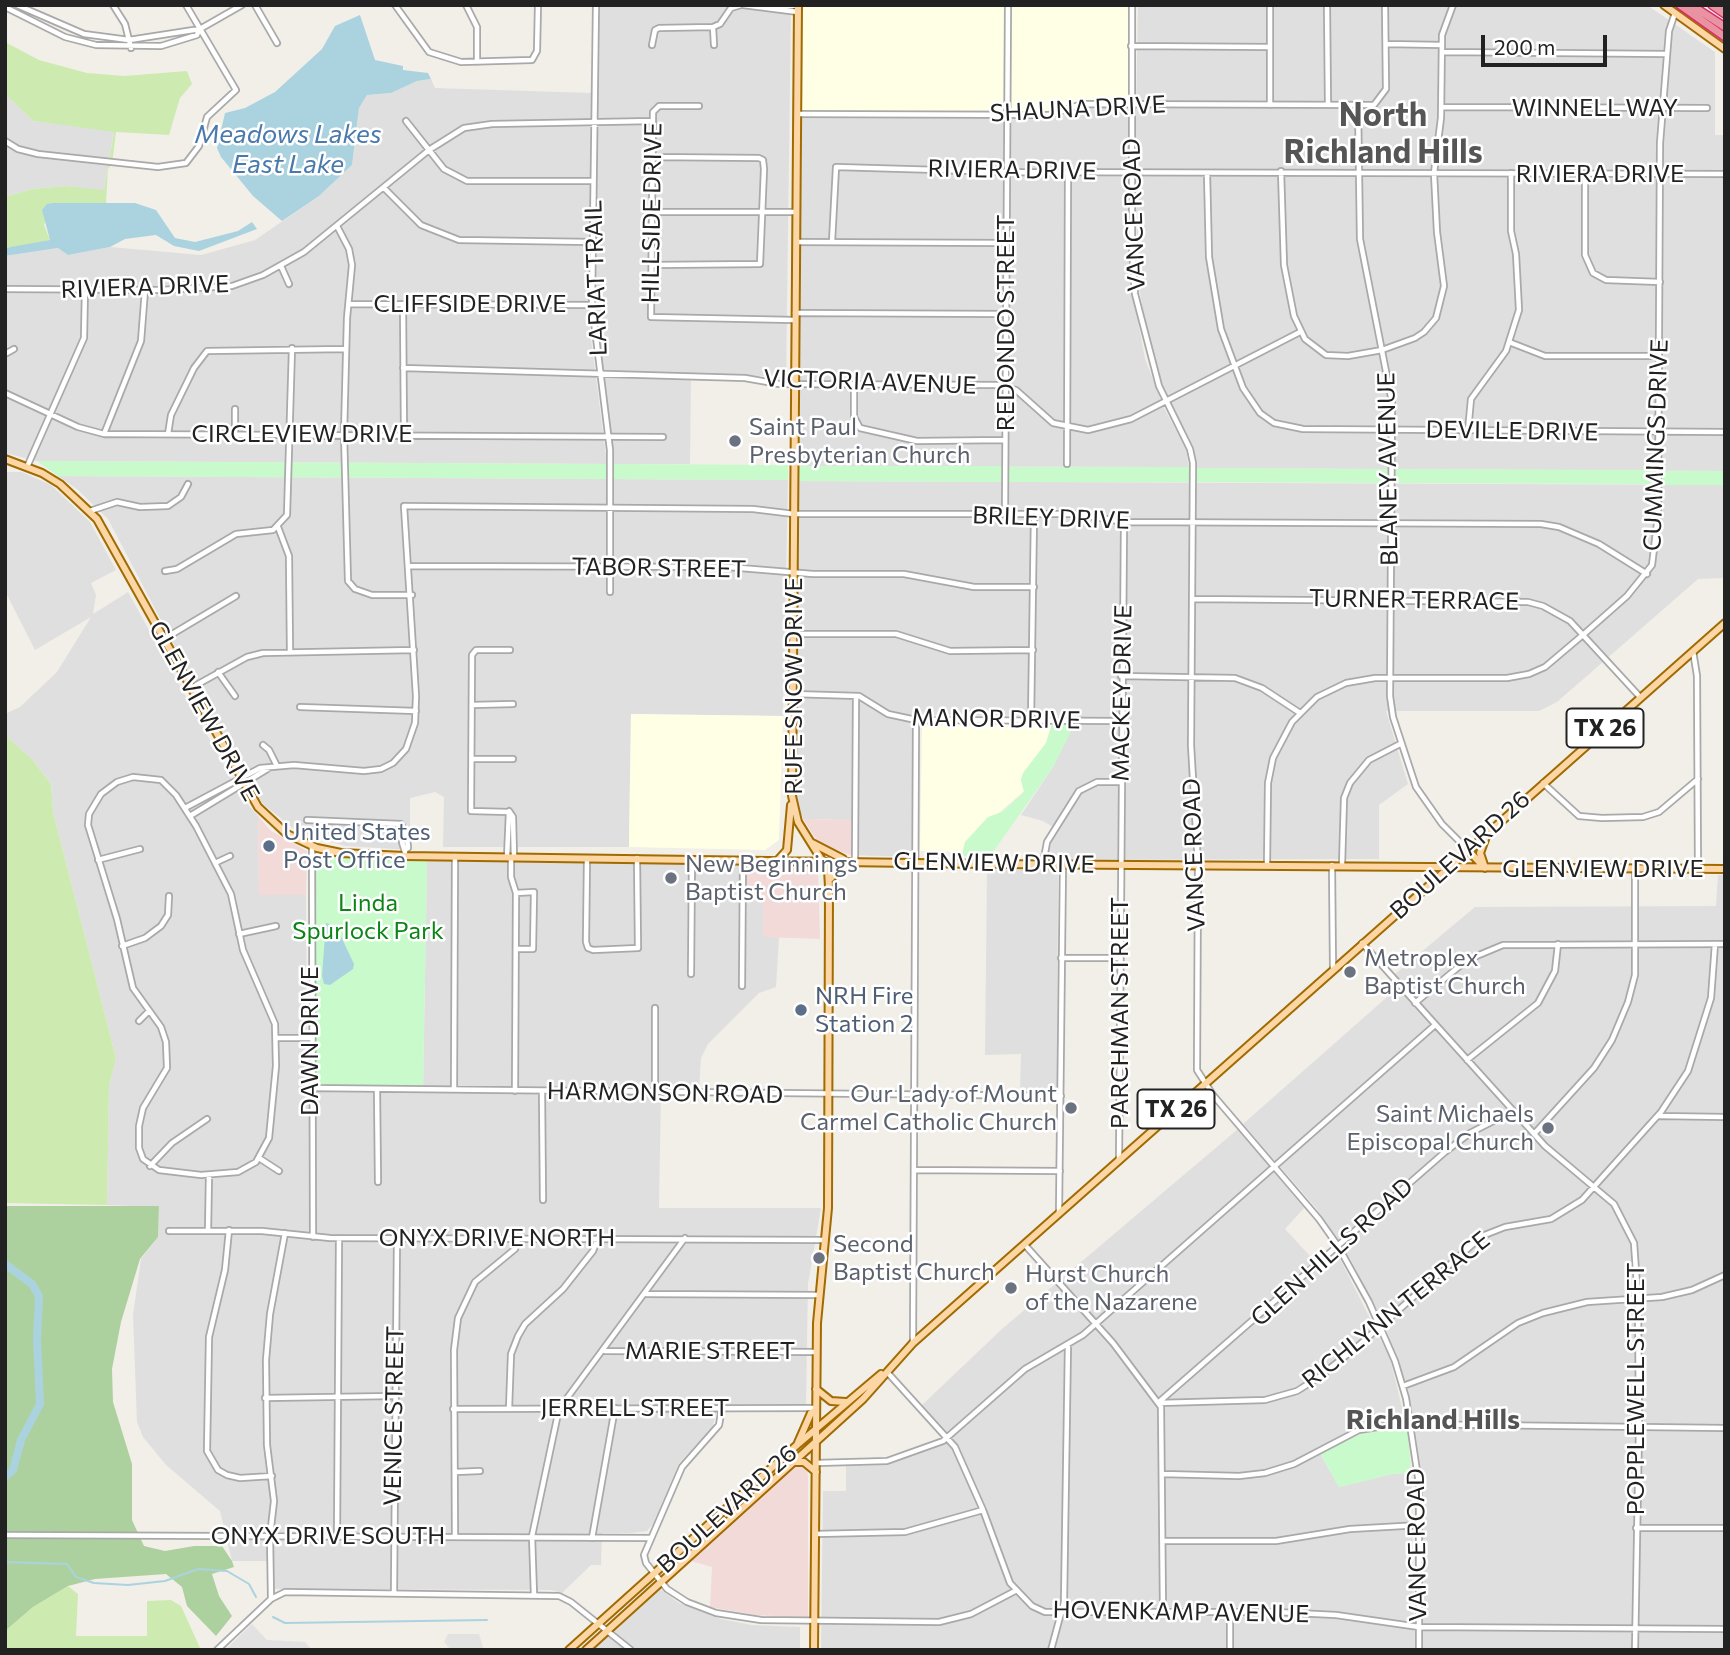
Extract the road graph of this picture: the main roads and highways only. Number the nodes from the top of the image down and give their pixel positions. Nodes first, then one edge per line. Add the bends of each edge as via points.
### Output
1 (1664, 5) edge
2 (1691, 5) edge
3 (1712, 5) edge
4 (798, 8) edge
5 (1678, 9) edge
6 (1725, 14) edge
7 (1725, 27) edge
8 (1725, 37) edge
9 (1725, 49) edge
10 (5, 459) edge
11 (1725, 623) edge
12 (792, 796) junction
13 (1487, 834) junction
14 (811, 843) junction
15 (1467, 849) junction
16 (778, 860) junction
17 (824, 861) junction
18 (851, 861) junction
19 (867, 862) junction
20 (1448, 867) junction
21 (1485, 868) junction
22 (1725, 869) edge
23 (829, 880) junction
24 (886, 1371) junction
25 (816, 1389) junction
26 (848, 1401) junction
27 (816, 1409) junction
28 (816, 1430) junction
29 (816, 1440) junction
30 (797, 1445) junction
31 (791, 1463) junction
32 (816, 1472) junction
33 (732, 1505) junction
34 (737, 1511) junction
35 (569, 1650) edge
36 (586, 1650) edge
37 (814, 1650) edge

1 - 5 main road
2 - 7 highway
3 - 6 highway
4 - 12 main road, RUFE SNOW DRIVE
5 - 8 highway
5 - 9 main road
10 - 16 main road, GLENVIEW DRIVE via 60,484 90,511 243,785 287,834 341,853
11 - 13 main road, BOULEVARD 26 / TX 26
12 - 14 main road, RUFE SNOW DRIVE via 798,822
12 - 16 main road via 787,850
13 - 15 main road, BOULEVARD 26 / TX 26
13 - 21 main road via 1480,857
14 - 17 main road, RUFE SNOW DRIVE
14 - 18 main road
15 - 20 main road, BOULEVARD 26 / TX 26
15 - 21 main road
16 - 17 main road, GLENVIEW DRIVE
17 - 18 main road, GLENVIEW DRIVE
17 - 23 main road, RUFE SNOW DRIVE
18 - 19 main road, GLENVIEW DRIVE
19 - 20 main road, GLENVIEW DRIVE
19 - 23 main road via 840,869
20 - 21 main road, GLENVIEW DRIVE
20 - 24 main road, BOULEVARD 26 / TX 26
21 - 22 main road, GLENVIEW DRIVE
23 - 25 main road, RUFE SNOW DRIVE via 825,1240 818,1295
24 - 26 main road, BOULEVARD 26 / TX 26
24 - 29 main road, BOULEVARD 26 / TX 26 via 863,1399
25 - 26 main road via 831,1401
25 - 27 main road, RUFE SNOW DRIVE
26 - 28 main road, BOULEVARD 26 / TX 26
27 - 28 main road, RUFE SNOW DRIVE
27 - 30 main road
28 - 29 main road, RUFE SNOW DRIVE
28 - 30 main road, BOULEVARD 26 / TX 26
29 - 31 main road, BOULEVARD 26 / TX 26
29 - 32 main road, RUFE SNOW DRIVE
30 - 33 main road, BOULEVARD 26 / TX 26
31 - 32 main road via 804,1462
31 - 34 main road, BOULEVARD 26 / TX 26
32 - 37 main road, RUFE SNOW DRIVE
33 - 34 main road
33 - 35 main road, BOULEVARD 26 / TX 26
34 - 36 main road, BOULEVARD 26 / TX 26

